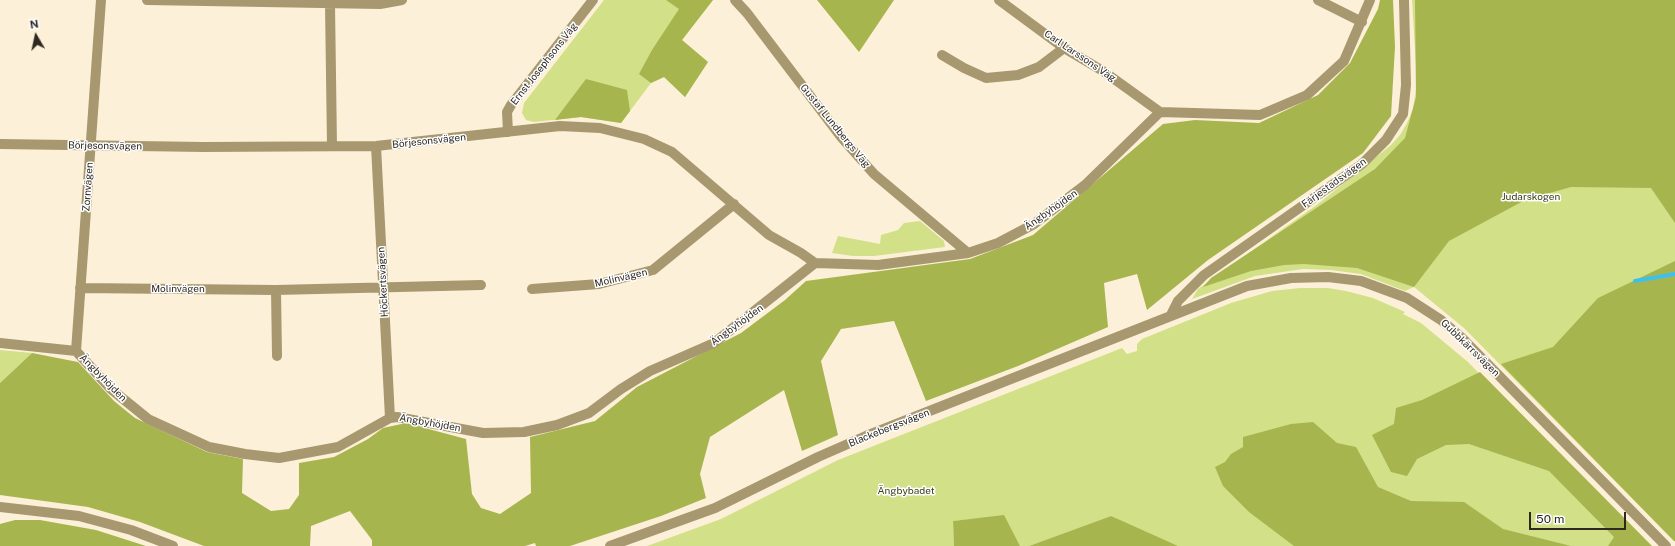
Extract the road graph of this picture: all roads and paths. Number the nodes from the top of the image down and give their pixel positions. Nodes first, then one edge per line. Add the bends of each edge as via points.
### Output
1 (100, 0) edge
2 (146, 0) edge
3 (402, 0) edge
4 (594, 0) edge
5 (735, 0) edge
6 (1000, 0) edge
7 (1318, 0) edge
8 (1370, 0) edge
9 (1404, 0) edge
10 (296, 2) edge
11 (330, 4) junction
12 (1362, 22) junction
13 (1064, 48) junction
14 (942, 55) dead end
15 (1160, 112) junction
16 (508, 132) junction
17 (0, 144) edge
18 (91, 145) junction
19 (332, 146) junction
20 (376, 146) junction
21 (734, 204) junction
22 (968, 253) junction
23 (815, 263) junction
24 (481, 285) dead end
25 (80, 288) junction
26 (383, 289) junction
27 (532, 289) dead end
28 (276, 290) junction
29 (1171, 315) junction
30 (0, 343) edge
31 (76, 351) junction
32 (277, 356) dead end
33 (390, 418) junction
34 (0, 507) edge
35 (173, 546) edge
36 (610, 546) edge
37 (1666, 546) edge

1 - 18 street, Zornvägen
2 - 10 street
3 - 11 street via 380,4
4 - 16 street, Ernst Josephsons Väg via 511,105 507,112
5 - 22 street, Gustaf Lundbergs Väg via 842,138 874,174
6 - 13 street, Carl Larssons Väg
7 - 12 street
8 - 12 street
9 - 29 street, Färjestadsvägen via 1406,85 1403,114 1386,140 1362,164 1204,276 1178,301
10 - 11 street
11 - 19 street
12 - 15 street via 1344,61 1307,95 1260,115
13 - 14 street via 1039,67 1018,75 986,78
13 - 15 street, Carl Larssons Väg via 1103,71
15 - 22 street, Ängbyhöjden via 1085,185 1034,224 998,243
16 - 20 street, Börjesonsvägen
16 - 21 street, Börjesonsvägen via 560,126 584,127 600,128 644,139 672,152
17 - 18 street, Börjesonsvägen
18 - 19 street, Börjesonsvägen
18 - 25 street, Zornvägen
19 - 20 street, Börjesonsvägen
20 - 26 street, Höckertsvägen
21 - 23 street, Börjesonsvägen via 769,235 801,252
21 - 27 street, Molinvägen via 653,270 599,284
22 - 23 street, Ängbyhöjden via 878,265
23 - 33 street, Ängbyhöjden via 714,343 650,371 589,413 557,425 524,432 484,433 397,417
24 - 26 street, Molinvägen
25 - 28 street, Molinvägen
25 - 31 street, Zornvägen
26 - 28 street, Molinvägen
26 - 33 street, Höckertsvägen
28 - 32 street
29 - 36 street, Blackebergsvägen via 866,436 715,508
29 - 37 street, Gubbkärrsvägen via 1247,286 1291,278 1328,277 1361,281 1407,298 1441,320 1462,338
30 - 31 street, Ängbyhöjden
31 - 33 street, Ängbyhöjden via 112,389 148,419 209,447 279,458 338,447
34 - 35 street via 79,516 131,530

